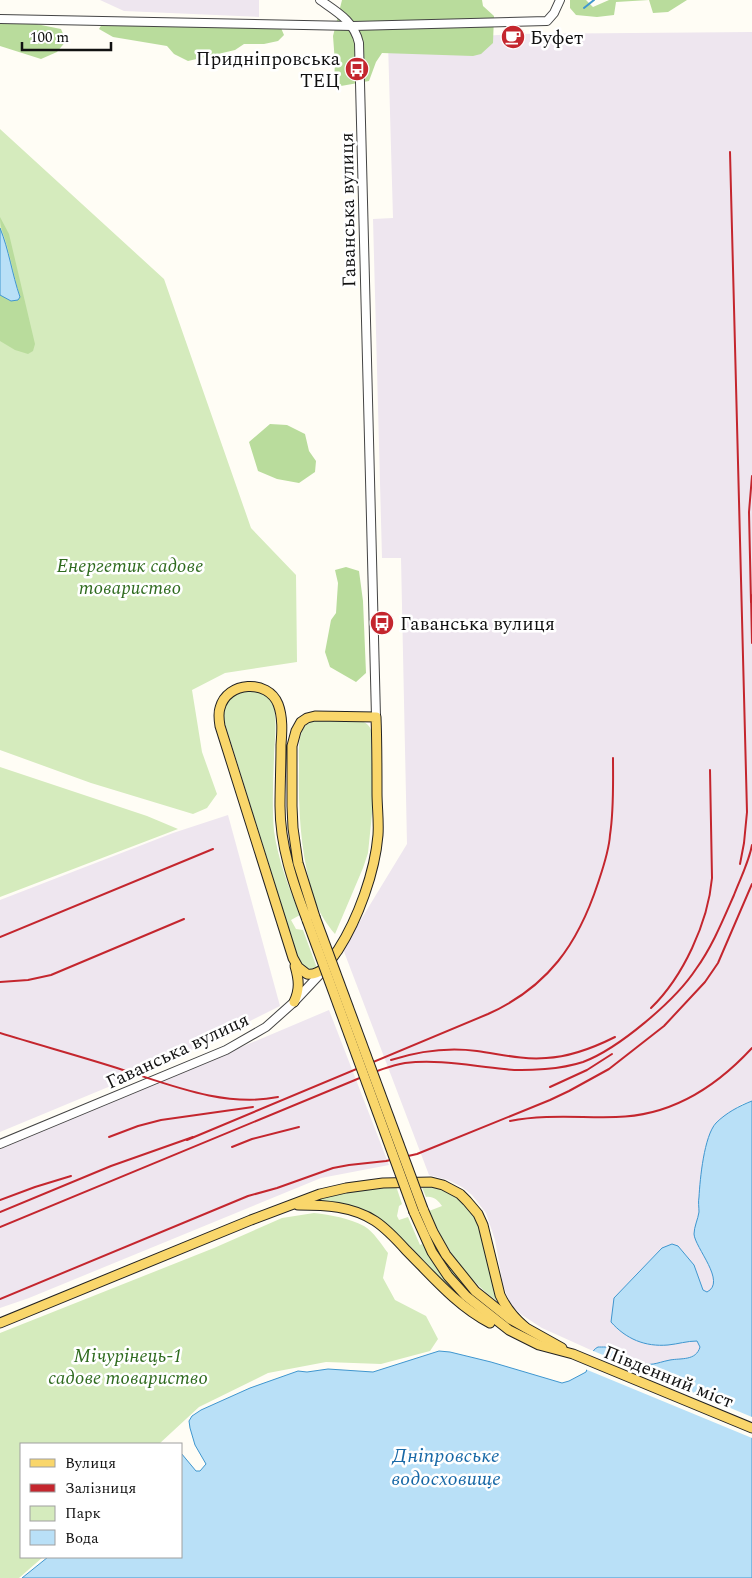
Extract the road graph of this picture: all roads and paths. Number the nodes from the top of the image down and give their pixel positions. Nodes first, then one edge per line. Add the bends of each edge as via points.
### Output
1 (320, 0) edge
2 (560, 0) edge
3 (0, 19) edge
4 (353, 26) junction
5 (376, 717) junction
6 (311, 918) junction
7 (293, 958) junction
8 (326, 966) junction
9 (294, 1002) junction
10 (0, 1144) edge
11 (293, 1205) junction
12 (418, 1210) junction
13 (0, 1323) edge
14 (525, 1327) junction
15 (509, 1330) junction
16 (573, 1354) junction
17 (752, 1428) edge

1 - 4 street
2 - 4 street via 547,21
3 - 4 street
4 - 5 street, Гаванська вулиця via 359,43 360,69
5 - 6 main road via 314,716 301,722 296,731 292,746 294,835
5 - 8 main road, Гаванська вулиця via 378,835 373,862 362,900 347,933
6 - 7 main road via 292,880 283,844 281,714 275,697 264,688 248,686 234,690 220,706 224,740
6 - 12 main road, bridge
7 - 8 main road via 307,974 317,973
7 - 9 main road via 299,986
8 - 9 street, Гаванська вулиця
9 - 10 street, Гаванська вулиця via 266,1027 226,1050
11 - 13 main road
11 - 14 main road via 320,1194 383,1183 431,1182 460,1194 474,1207 480,1220 502,1301
11 - 15 main road via 328,1205 375,1221 455,1298 482,1318
12 - 14 main road via 475,1291
12 - 15 main road via 428,1245 448,1276 466,1296
14 - 16 main road
15 - 16 main road via 539,1345
16 - 17 main road, Південний міст

